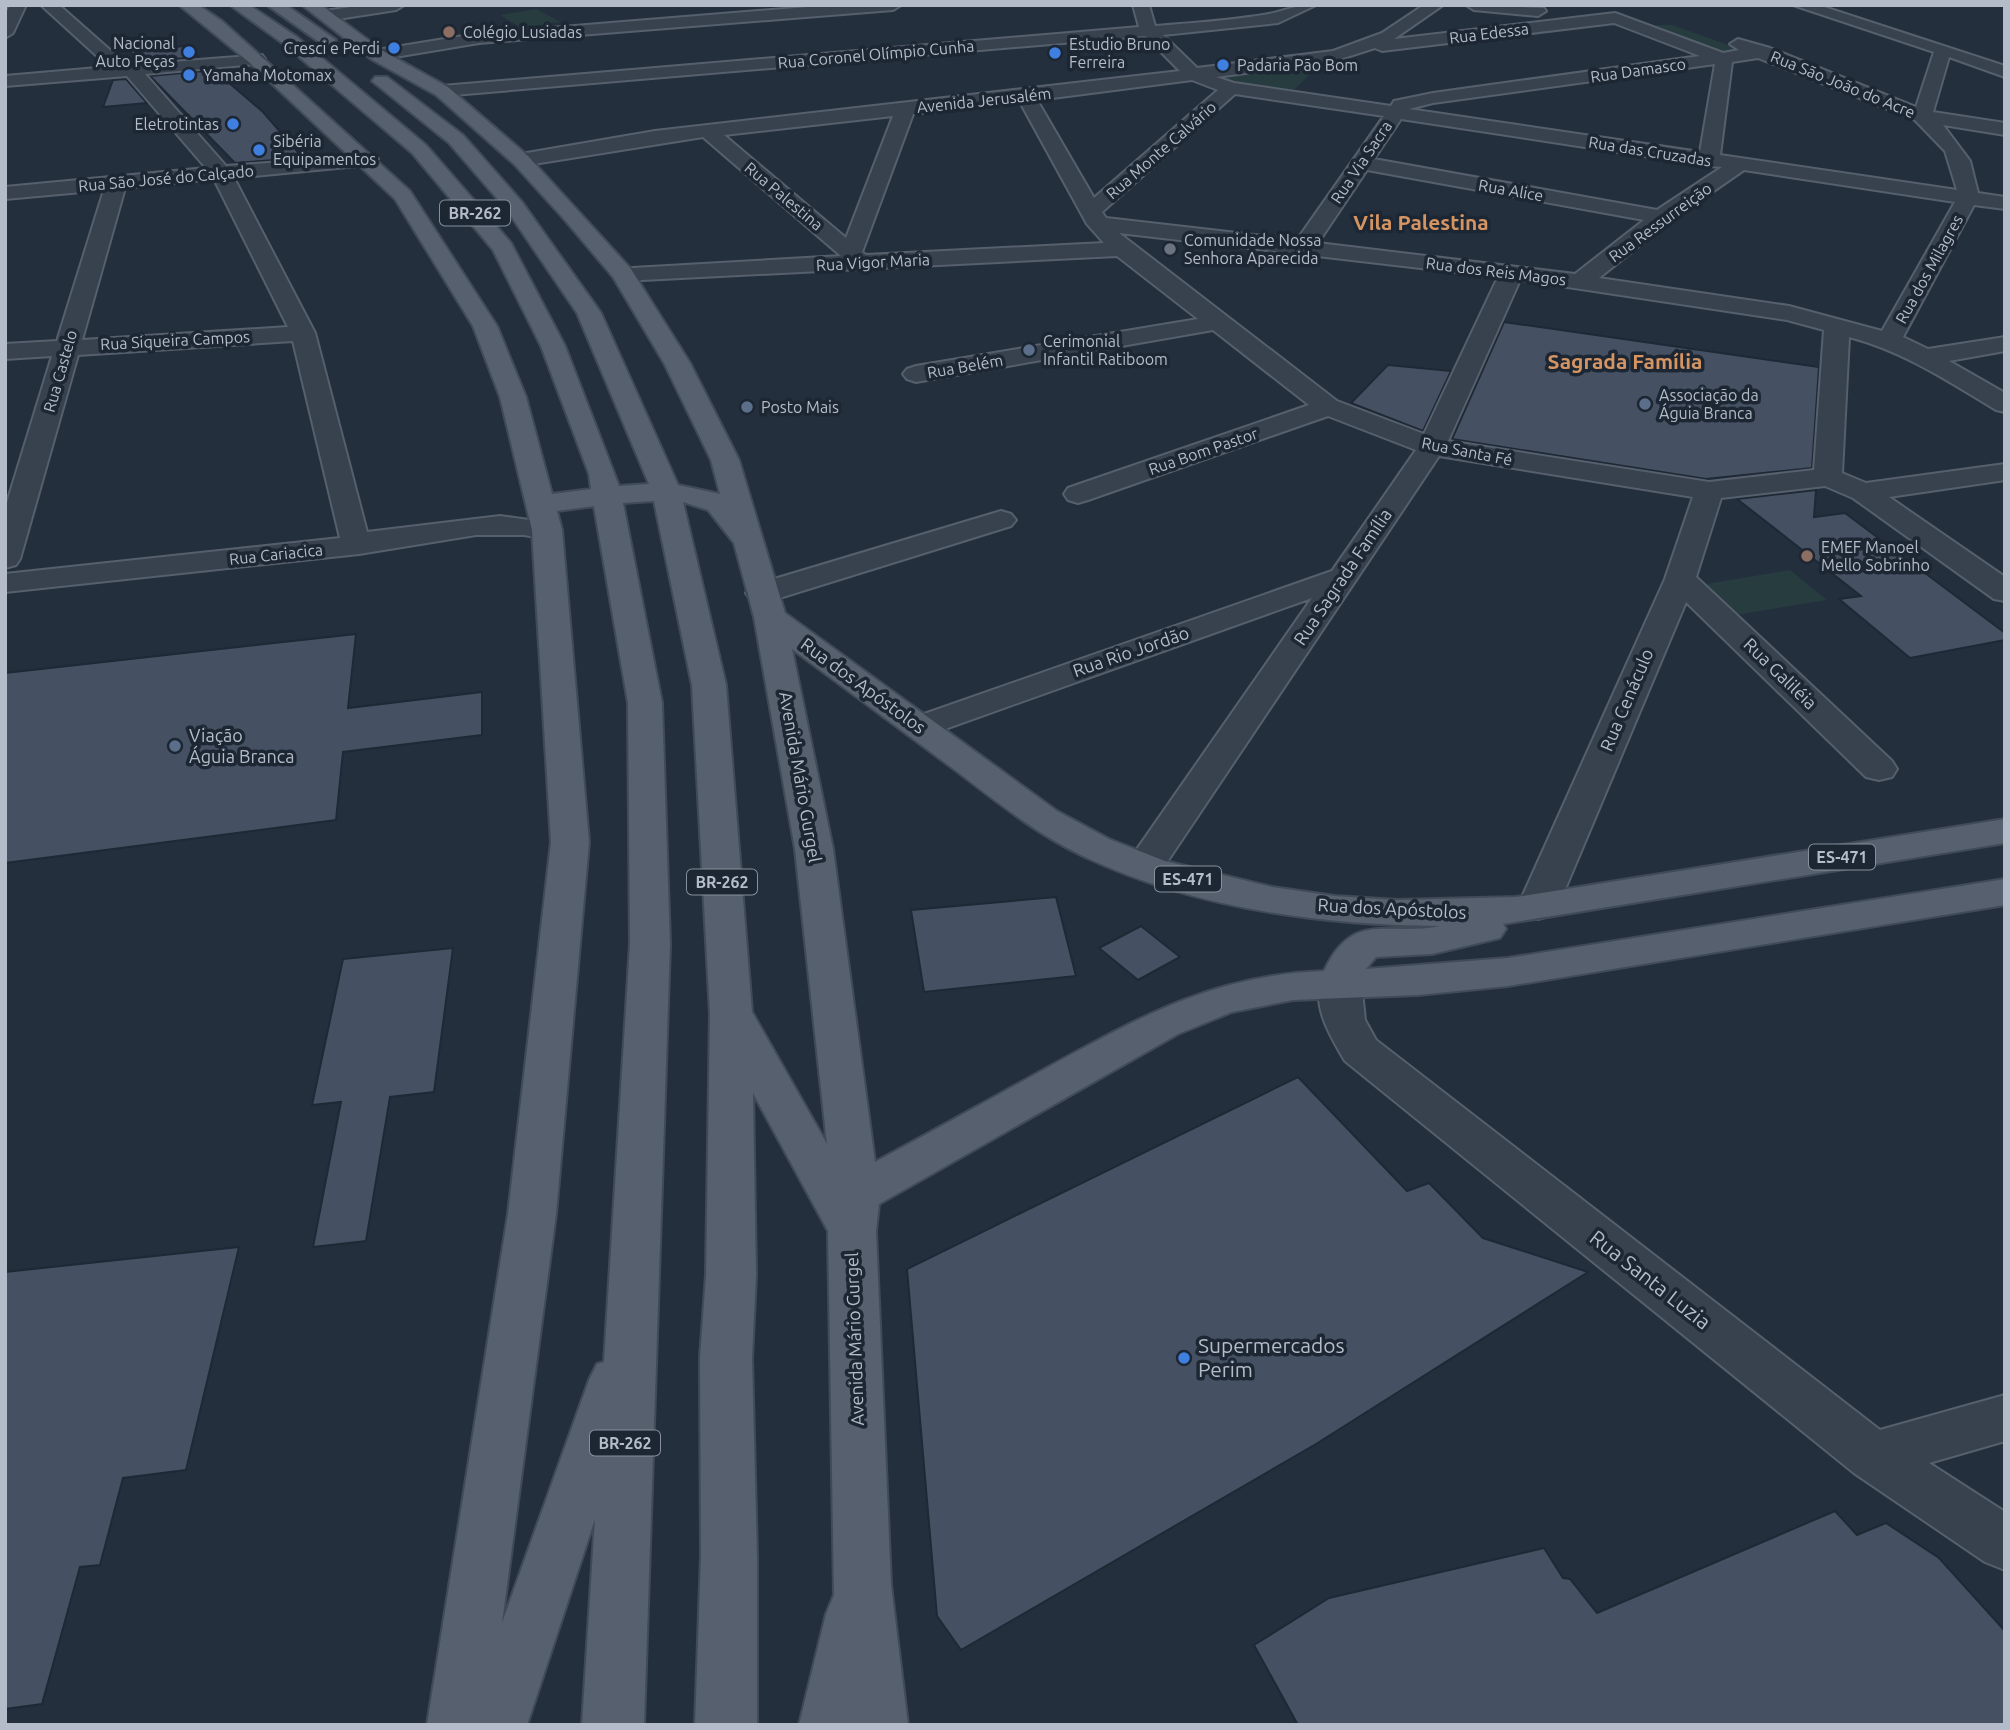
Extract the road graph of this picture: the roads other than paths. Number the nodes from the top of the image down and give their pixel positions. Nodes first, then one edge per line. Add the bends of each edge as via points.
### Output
1 (18, 5) edge
2 (49, 5) edge
3 (187, 5) edge
4 (238, 5) edge
5 (275, 5) edge
6 (396, 5) edge
7 (893, 5) edge
8 (1141, 5) edge
9 (1308, 5) edge
10 (1435, 5) edge
11 (1474, 5) edge
12 (1801, 5) edge
13 (660, 7) dead end
14 (318, 10) edge
15 (1620, 12) edge
16 (580, 22) junction
17 (215, 24) junction
18 (1695, 29) dead end
19 (1148, 30) junction
20 (5, 33) edge
21 (1718, 37) dead end
22 (1364, 49) junction
23 (1943, 49) junction
24 (1763, 52) junction
25 (377, 55) junction
26 (1334, 56) junction
27 (256, 59) junction
28 (312, 59) junction
29 (1724, 59) junction
30 (133, 71) junction
31 (2005, 72) edge
32 (1192, 74) junction
33 (5, 81) edge
34 (434, 88) junction
35 (1231, 88) junction
36 (1026, 96) junction
37 (1295, 99) junction
38 (906, 108) junction
39 (1394, 111) junction
40 (1922, 116) junction
41 (431, 119) junction
42 (2005, 128) edge
43 (707, 131) junction
44 (456, 139) junction
45 (419, 149) junction
46 (368, 159) junction
47 (521, 160) junction
48 (1709, 160) junction
49 (1360, 163) junction
50 (1740, 164) junction
51 (221, 173) junction
52 (116, 184) junction
53 (5, 193) edge
54 (1968, 197) junction
55 (2005, 203) edge
56 (572, 214) junction
57 (1661, 217) junction
58 (1094, 218) junction
59 (436, 245) junction
60 (1304, 247) junction
61 (1122, 249) junction
62 (856, 257) junction
63 (1512, 272) junction
64 (623, 274) junction
65 (1581, 281) junction
66 (1220, 322) junction
67 (1837, 324) junction
68 (303, 333) junction
69 (643, 338) junction
70 (1889, 340) junction
71 (2005, 344) edge
72 (68, 346) junction
73 (5, 352) edge
74 (1926, 357) junction
75 (916, 374) dead end
76 (622, 386) junction
77 (2005, 404) edge
78 (1328, 407) junction
79 (1432, 447) junction
80 (2005, 472) edge
81 (1828, 477) junction
82 (1709, 491) junction
83 (1863, 492) junction
84 (667, 494) junction
85 (1078, 494) dead end
86 (608, 498) junction
87 (544, 517) junction
88 (1001, 520) dead end
89 (355, 538) junction
90 (748, 547) junction
91 (5, 559) edge
92 (5, 566) edge
93 (1343, 577) junction
94 (1680, 579) junction
95 (5, 583) edge
96 (2005, 592) edge
97 (766, 605) junction
98 (919, 727) junction
99 (1879, 769) dead end
100 (2005, 831) edge
101 (1145, 865) junction
102 (2005, 892) edge
103 (1527, 908) junction
104 (1340, 982) junction
105 (731, 1014) junction
106 (854, 1213) junction
107 (629, 1338) junction
108 (2005, 1418) edge
109 (1873, 1456) junction
110 (2005, 1545) edge
111 (862, 1585) junction
112 (458, 1725) edge
113 (496, 1725) edge
114 (613, 1725) edge
115 (726, 1725) edge
116 (830, 1725) edge
117 (877, 1725) edge

1 - 20 street
2 - 30 street via 113,62
3 - 17 main road, BR-262
4 - 28 main road, BR-262
5 - 41 main road, BR-262
6 - 14 street
7 - 16 street
8 - 19 street
9 - 19 street, Rua Coronel Olímpio Cunha via 1278,18
10 - 22 street, Avenida Jerusalém via 1399,33
11 - 15 street
12 - 23 street
13 - 16 street
14 - 25 main road, Avenida Mário Gurgel
15 - 18 street via 1648,14
15 - 22 street, Rua Edessa
15 - 29 street
16 - 25 street
17 - 27 main road, BR-262
17 - 28 main road
19 - 32 street
19 - 34 street, Rua Coronel Olímpio Cunha
21 - 24 street
22 - 26 street, Avenida Jerusalém
23 - 31 street
23 - 40 street
24 - 29 street, Rua Damasco
24 - 40 street, Rua São João do Acre
25 - 34 main road, Avenida Mário Gurgel
26 - 32 street, Avenida Jerusalém
26 - 37 street
27 - 30 street
27 - 46 main road, BR-262
28 - 45 main road, BR-262
29 - 39 street, Rua Damasco via 1433,98
29 - 48 street
30 - 33 street
30 - 51 street
32 - 35 street, Rua das Cruzadas
32 - 36 street, Avenida Jerusalém
34 - 41 main road
34 - 47 main road, Avenida Mário Gurgel
35 - 37 street, Rua das Cruzadas
35 - 58 street, Rua Monte Calvário
36 - 38 street, Avenida Jerusalém
36 - 58 street, Rua Santa Fé
37 - 39 street, Rua das Cruzadas
38 - 43 street, Avenida Jerusalém
38 - 62 street
39 - 48 street, Rua das Cruzadas
39 - 49 street, Rua Via Sacra
40 - 42 street, Rua São João do Acre
40 - 54 street, Rua dos Milagres via 1958,153 1967,174
41 - 44 main road, BR-262
43 - 47 street, Avenida Jerusalém
43 - 62 street, Rua Palestina
44 - 56 main road
44 - 76 main road, BR-262 via 515,206 589,313
45 - 59 main road
45 - 86 main road, BR-262 via 503,248 553,346
46 - 51 street, Rua São José do Calçado
46 - 59 main road, BR-262 via 403,195
47 - 56 main road, Avenida Mário Gurgel
48 - 50 street, Rua das Cruzadas
49 - 57 street, Rua Alice
49 - 60 street, Rua Via Sacra
50 - 54 street, Rua das Cruzadas
50 - 57 street, Rua Ressurreição
51 - 52 street, Rua São José do Calçado
51 - 68 street
52 - 53 street, Rua São José do Calçado
52 - 72 street, Rua Castelo
54 - 55 street, Rua das Cruzadas
54 - 70 street, Rua dos Milagres
56 - 64 main road, Avenida Mário Gurgel
57 - 65 street, Rua Ressurreição
58 - 60 street, Rua dos Reis Magos
58 - 61 street, Rua Santa Fé
59 - 87 main road, BR-262 via 485,326 513,397
60 - 63 street, Rua dos Reis Magos
61 - 62 street, Rua Vigor Maria
61 - 66 street, Rua Santa Fé
62 - 64 street, Rua Vigor Maria
63 - 65 street, Rua dos Reis Magos
63 - 79 street, Rua Sagrada Família
64 - 69 main road, Avenida Mário Gurgel
65 - 67 street, Rua dos Reis Magos
66 - 75 street, Rua Belém
66 - 78 street, Rua Santa Fé
67 - 70 street, Rua dos Reis Magos
67 - 81 street
68 - 72 street, Rua Siqueira Campos
68 - 89 street
69 - 76 main road
69 - 90 main road, Avenida Mário Gurgel via 677,363 725,460
70 - 74 street, Rua dos Reis Magos
71 - 74 street
72 - 73 street, Rua Siqueira Campos
72 - 91 street, Rua Castelo
74 - 77 street, Rua dos Reis Magos
76 - 84 main road, BR-262
78 - 79 street, Rua Santa Fé
78 - 85 street, Rua Bom Pastor
79 - 82 street, Rua Santa Fé
79 - 93 street, Rua Sagrada Família
80 - 83 street
81 - 82 street, Rua Santa Fé
81 - 83 street, Rua Santa Fé
82 - 94 street, Rua Cenáculo
83 - 96 street, Rua Santa Fé
84 - 86 main road
84 - 90 main road via 707,498 730,513
84 - 105 main road, BR-262 via 709,685
86 - 87 main road
86 - 107 main road, BR-262 via 645,716 650,944 642,1162
87 - 89 street, Rua Cariacica via 524,525
87 - 112 main road, BR-262 via 570,842 532,1214
88 - 97 street
89 - 92 street, Rua Cariacica
89 - 95 street, Rua Cariacica
90 - 97 main road, Avenida Mário Gurgel
93 - 98 street, Rua Rio Jordão
93 - 101 street, Rua Sagrada Família
94 - 99 street, Rua Galiléia
94 - 103 street, Rua Cenáculo
97 - 98 main road, Rua dos Apóstolos / ES-471
97 - 106 main road, Avenida Mário Gurgel via 814,849
98 - 101 main road, Rua dos Apóstolos / ES-471 via 1044,819
100 - 103 main road, Rua dos Apóstolos / ES-471
101 - 103 main road, Rua dos Apóstolos / ES-471 via 1219,888 1319,907 1419,914
102 - 104 main road via 1508,972 1418,981
103 - 104 main road via 1466,936 1367,944 1353,953
104 - 106 main road via 1256,991 1192,1010 1078,1070
104 - 109 street, Rua Santa Luzia via 1344,1020 1360,1050
105 - 106 main road
105 - 115 main road, BR-262
106 - 111 main road, Avenida Mário Gurgel
107 - 113 main road
107 - 114 main road, BR-262
108 - 109 street
109 - 110 street, Rua Santa Luzia
111 - 116 main road
111 - 117 main road, Avenida Mário Gurgel

